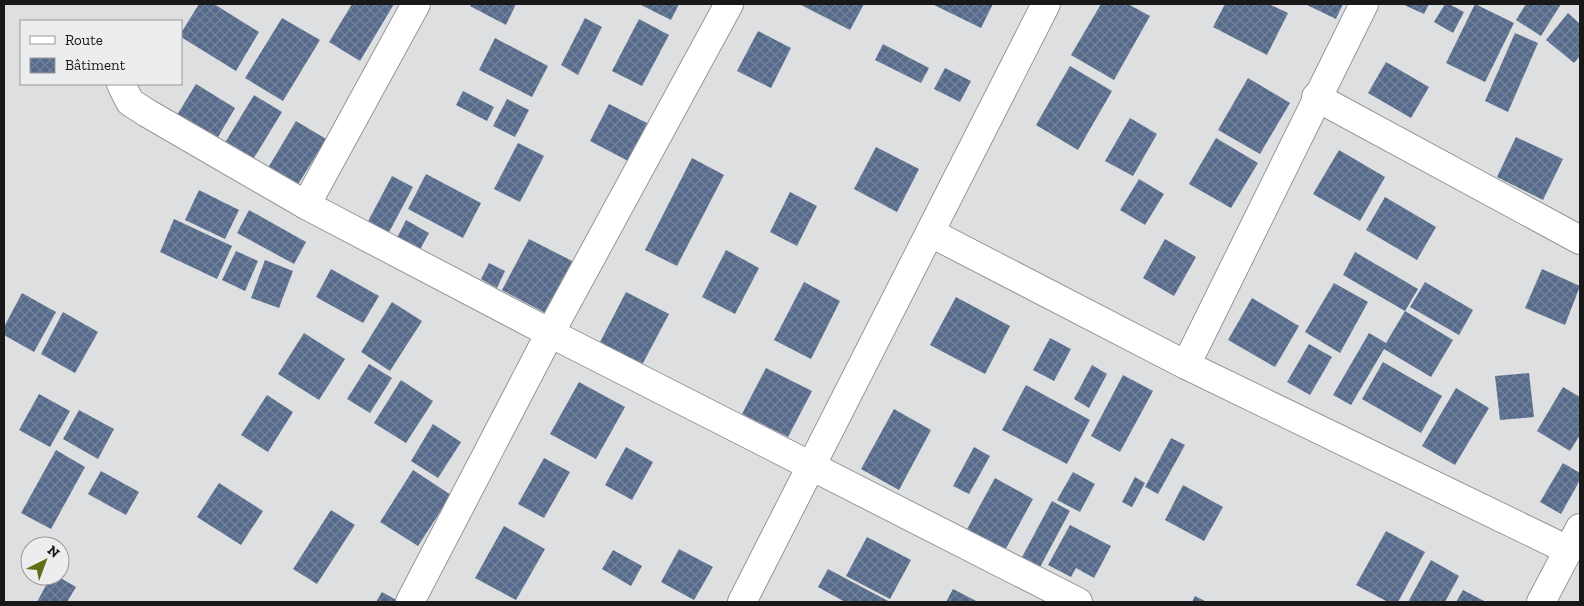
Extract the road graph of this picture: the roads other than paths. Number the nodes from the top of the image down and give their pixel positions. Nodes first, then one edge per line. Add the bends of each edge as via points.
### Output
1 (416, 4) edge
2 (729, 4) edge
3 (1046, 4) edge
4 (1364, 4) edge
5 (122, 85) edge
6 (1316, 97) junction
7 (306, 204) junction
8 (931, 233) junction
9 (1580, 240) edge
10 (550, 333) junction
11 (1186, 365) junction
12 (812, 468) junction
13 (1574, 539) edge
14 (410, 602) edge
15 (742, 602) edge
16 (1078, 602) edge
17 (1541, 602) edge

1 - 7 street
2 - 10 street
3 - 8 street
4 - 6 street
5 - 7 street via 130,102 162,123
6 - 9 street
6 - 11 street
7 - 10 street
8 - 11 street
8 - 12 street
10 - 12 street
10 - 14 street
11 - 13 street
12 - 15 street
12 - 16 street
13 - 17 street

